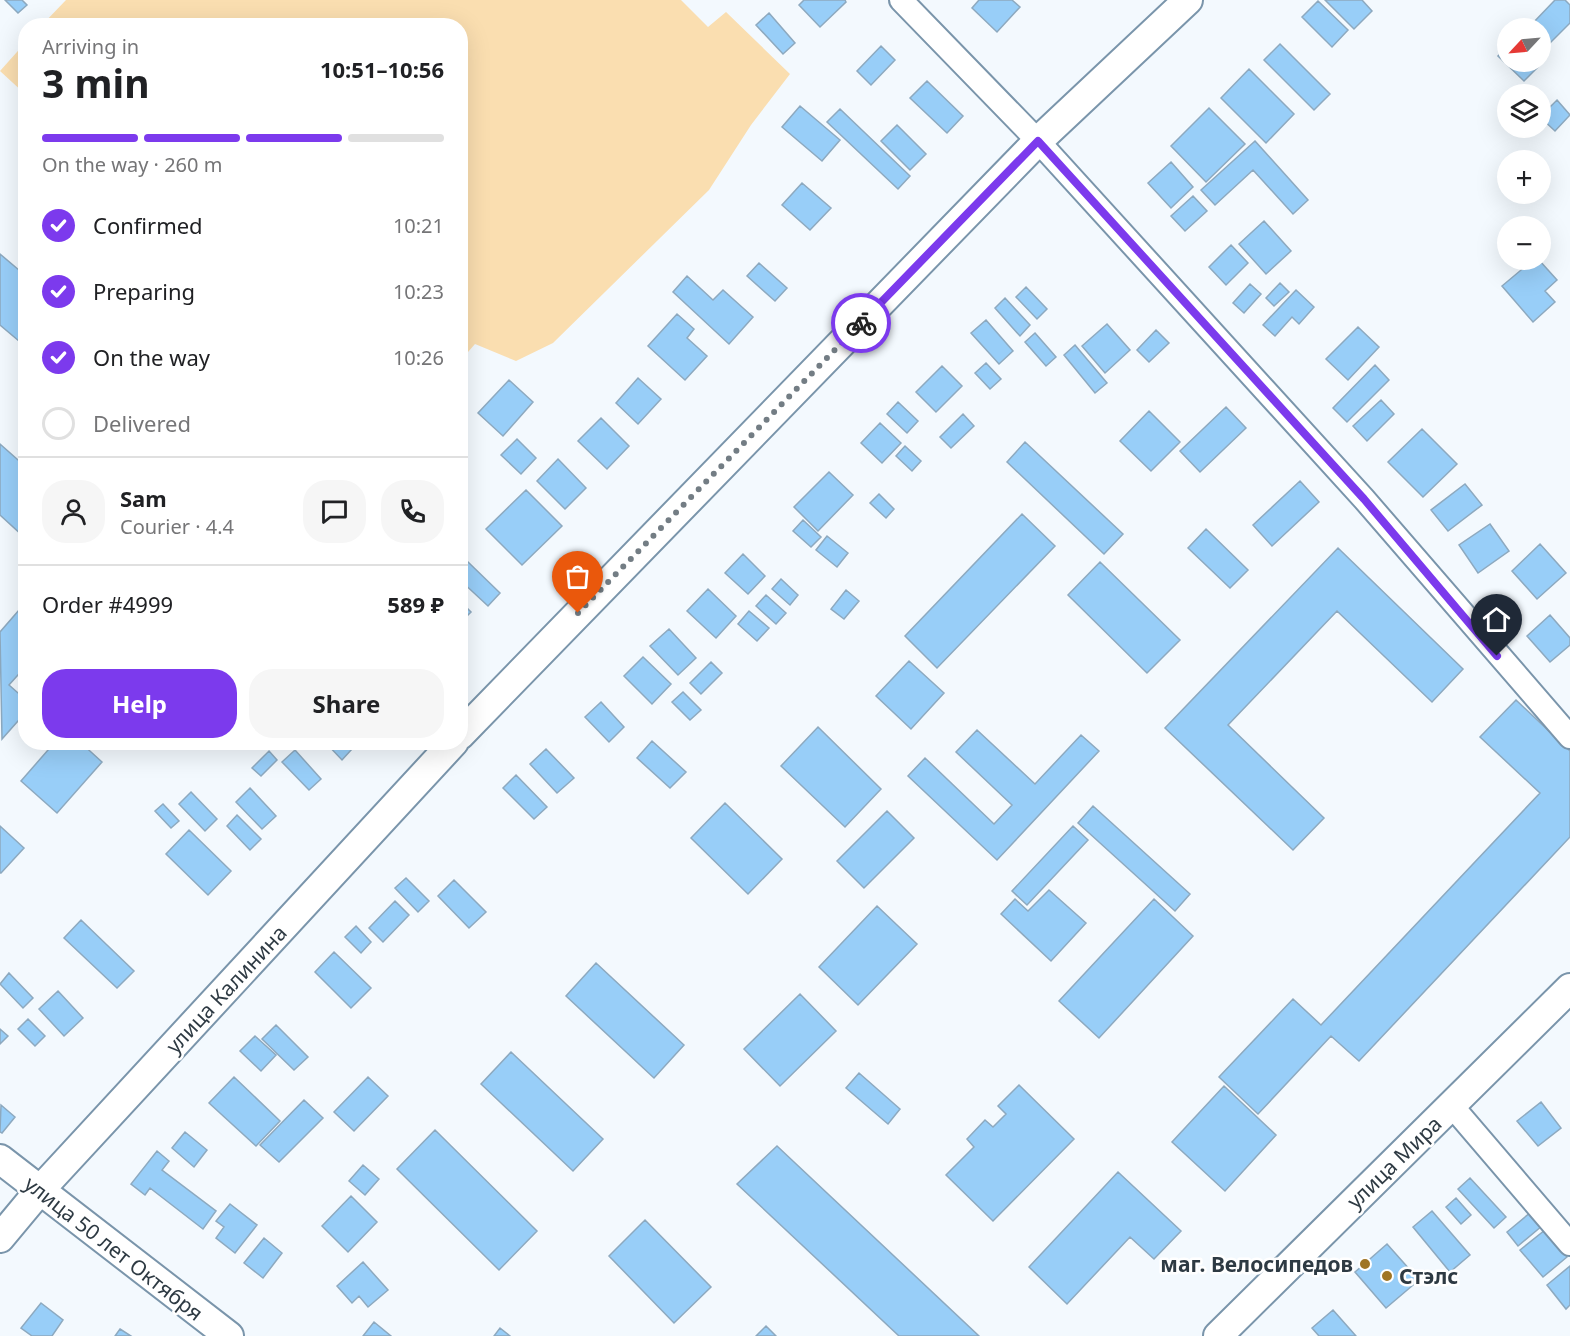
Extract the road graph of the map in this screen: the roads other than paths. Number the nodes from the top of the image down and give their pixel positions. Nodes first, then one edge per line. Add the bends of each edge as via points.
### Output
1 (901, 0) edge
2 (1188, 0) edge
3 (1038, 141) junction
4 (468, 727) edge
5 (1570, 737) edge
6 (447, 750) edge
7 (1570, 988) edge
8 (1452, 1106) junction
9 (0, 1159) edge
10 (40, 1190) junction
11 (0, 1238) edge
12 (1570, 1244) edge
13 (229, 1336) edge
14 (1218, 1336) edge

1 - 3 street
2 - 3 street
3 - 4 street
3 - 5 street via 1364,499
6 - 10 street, улица Калинина
7 - 8 street, улица Мира
8 - 12 street
8 - 14 street, улица Мира
9 - 10 street, улица 50 лет Октября
10 - 11 street, улица Калинина
10 - 13 street, улица 50 лет Октября

